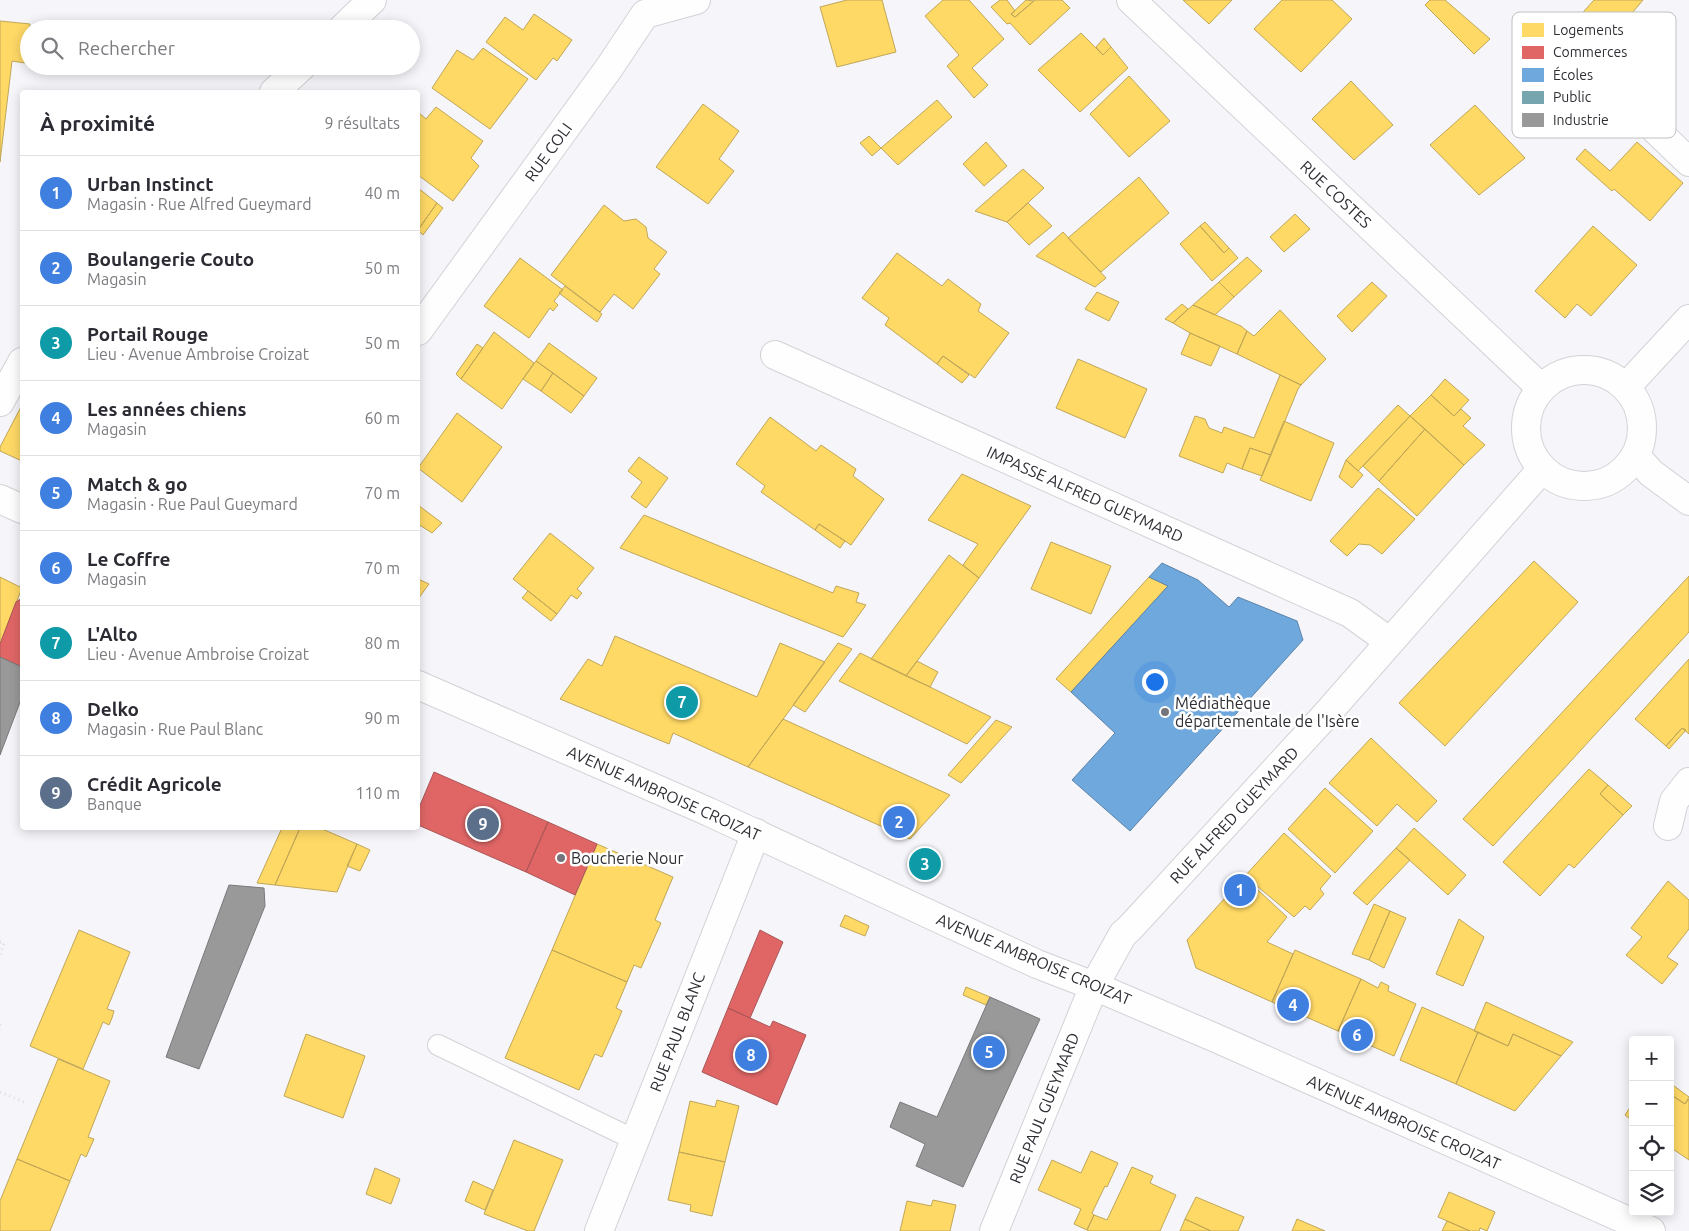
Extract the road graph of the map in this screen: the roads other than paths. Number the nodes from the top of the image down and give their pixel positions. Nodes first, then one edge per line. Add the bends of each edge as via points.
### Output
1 (372, 0) edge
2 (696, 0) edge
3 (1131, 0) edge
4 (351, 20) edge
5 (292, 75) edge
6 (276, 90) edge
7 (1664, 138) edge
8 (1689, 162) edge
9 (1689, 319) edge
10 (420, 328) edge
11 (775, 355) dead end
12 (20, 366) edge
13 (1626, 387) junction
14 (1541, 388) junction
15 (0, 402) edge
16 (1636, 456) junction
17 (1542, 469) junction
18 (0, 499) edge
19 (1689, 501) edge
20 (20, 508) edge
21 (1390, 642) junction
22 (420, 686) edge
23 (1689, 782) edge
24 (1668, 826) dead end
25 (756, 833) junction
26 (1094, 986) junction
27 (438, 1044) dead end
28 (635, 1140) junction
29 (599, 1231) edge
30 (994, 1231) edge
31 (1651, 1231) edge

1 - 4 street
2 - 10 street, RUE COLI via 645,14
3 - 14 street, RUE COSTES
5 - 6 street
7 - 8 street
9 - 13 street
11 - 21 street, IMPASSE ALFRED GUEYMARD via 1350,613
12 - 15 street
13 - 14 street via 1610,376 1592,370 1574,370 1556,376
13 - 16 street via 1642,420 1642,438
14 - 17 street via 1531,402 1526,437 1531,454
16 - 17 street via 1609,481 1592,486 1574,486 1556,480
16 - 19 street via 1651,473
17 - 21 street, RUE ALFRED GUEYMARD
18 - 20 street
21 - 26 street, RUE ALFRED GUEYMARD via 1123,934
22 - 25 street, AVENUE AMBROISE CROIZAT
23 - 24 street via 1674,801
25 - 26 street, AVENUE AMBROISE CROIZAT via 1037,964
25 - 28 street, RUE PAUL BLANC
26 - 30 street, RUE PAUL GUEYMARD
26 - 31 street, AVENUE AMBROISE CROIZAT
27 - 28 lane
28 - 29 street, RUE PAUL BLANC

